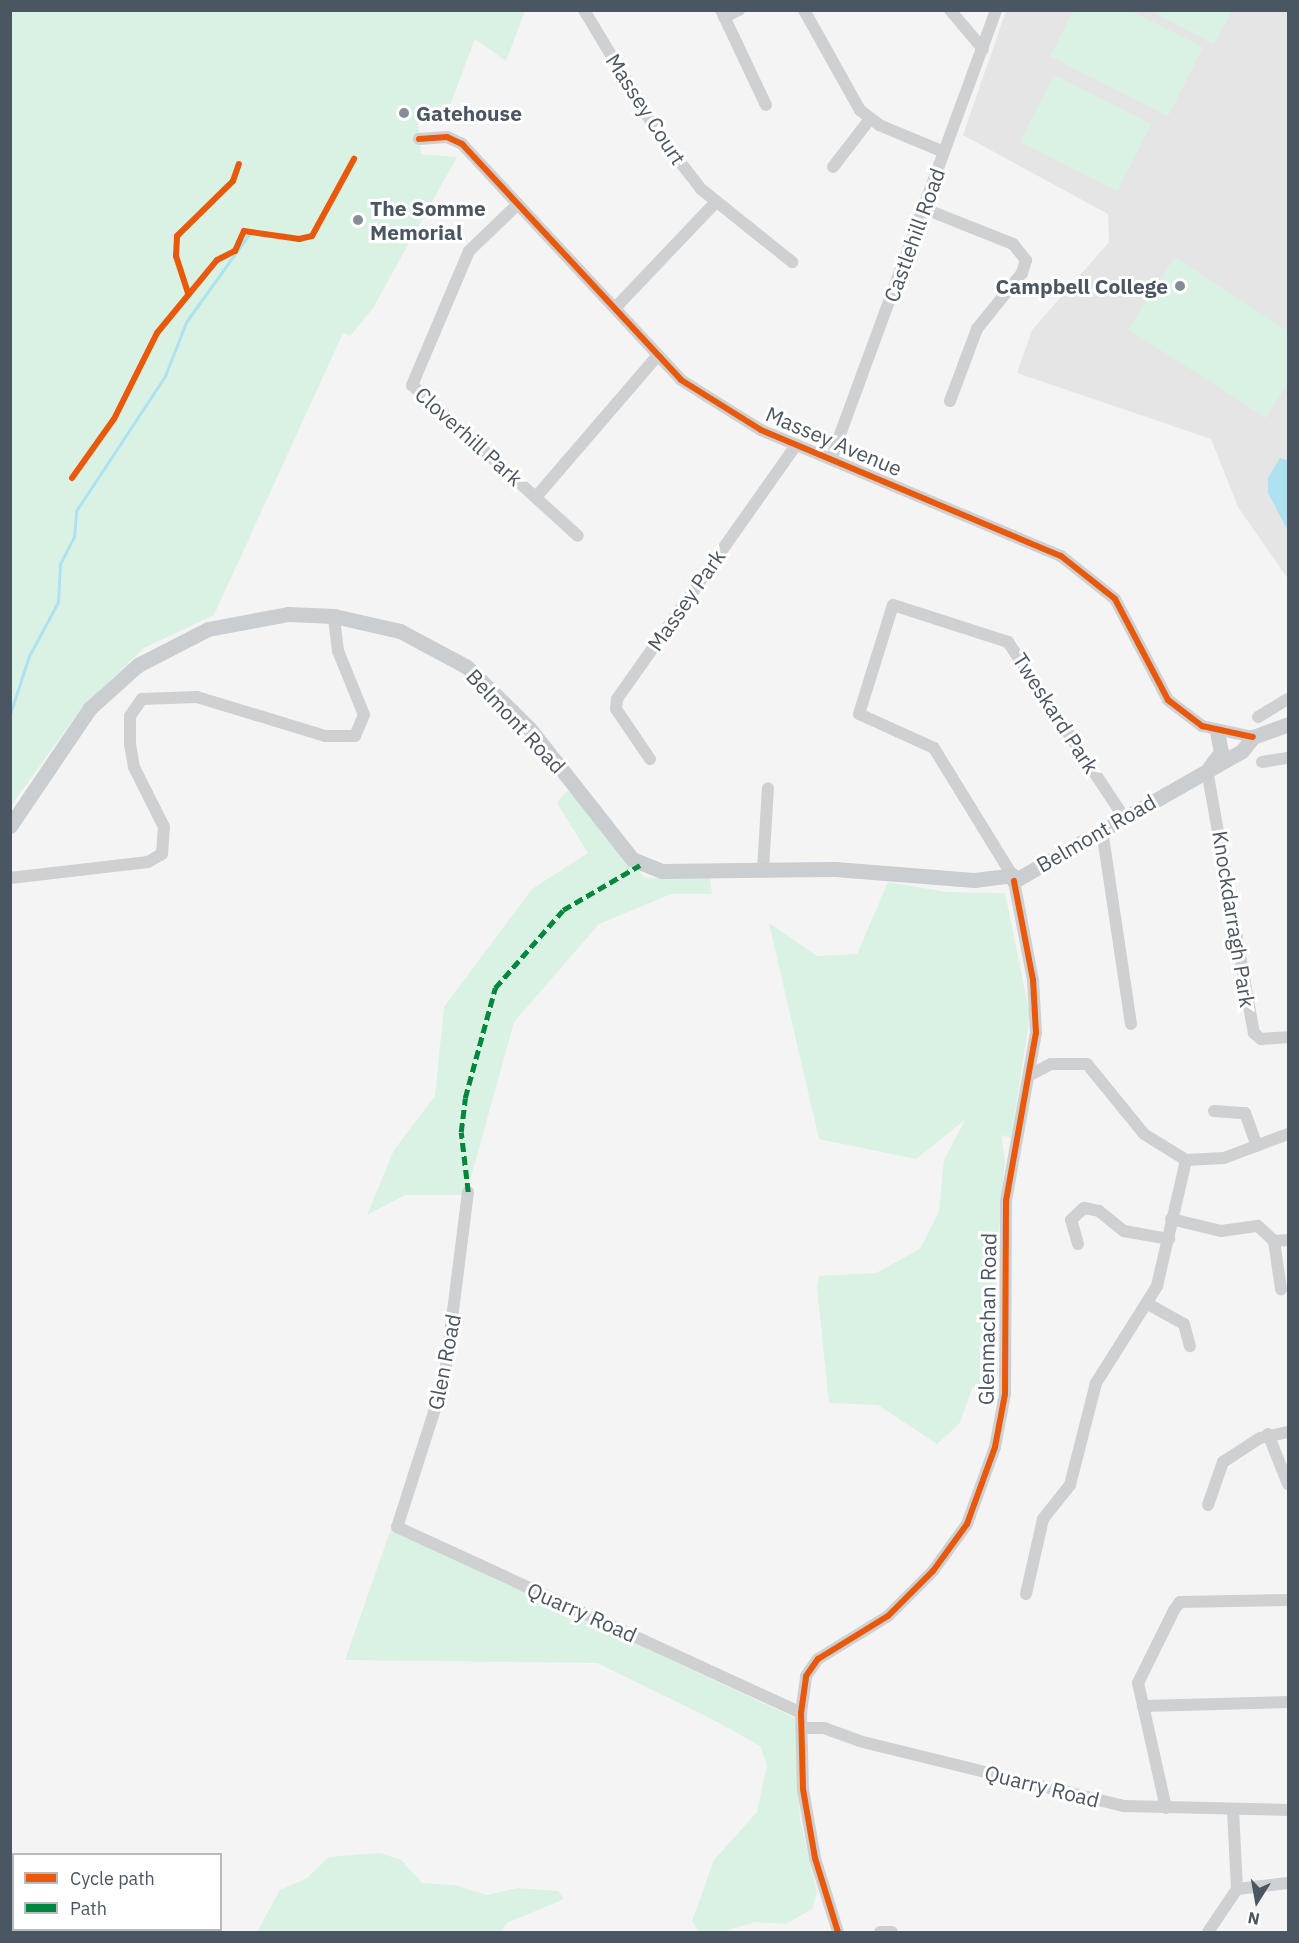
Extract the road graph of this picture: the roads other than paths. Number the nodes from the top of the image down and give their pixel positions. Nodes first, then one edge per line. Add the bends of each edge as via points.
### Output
1 (584, 10) edge
2 (739, 10) edge
3 (804, 10) edge
4 (950, 10) edge
5 (996, 10) edge
6 (722, 14) edge
7 (983, 49) junction
8 (766, 105) dead end
9 (870, 119) junction
10 (419, 138) dead end
11 (944, 152) junction
12 (833, 167) dead end
13 (715, 202) junction
14 (518, 204) junction
15 (925, 209) junction
16 (792, 262) dead end
17 (615, 308) junction
18 (658, 355) junction
19 (950, 401) dead end
20 (796, 445) junction
21 (831, 459) junction
22 (536, 497) junction
23 (578, 536) dead end
24 (334, 616) junction
25 (1288, 699) edge
26 (1258, 717) dead end
27 (1288, 724) edge
28 (1217, 731) junction
29 (1253, 737) junction
30 (1288, 758) edge
31 (650, 759) dead end
32 (1263, 762) dead end
33 (1207, 770) junction
34 (768, 788) dead end
35 (1124, 818) junction
36 (10, 826) edge
37 (1101, 830) junction
38 (763, 869) junction
39 (10, 878) edge
40 (1013, 878) junction
41 (1131, 1024) dead end
42 (1288, 1037) edge
43 (1032, 1074) junction
44 (1214, 1111) dead end
45 (1288, 1134) edge
46 (1257, 1146) junction
47 (1186, 1160) junction
48 (468, 1192) dead end
49 (1171, 1219) junction
50 (1169, 1239) junction
51 (1288, 1240) edge
52 (1274, 1241) junction
53 (1078, 1244) dead end
54 (1281, 1289) dead end
55 (1148, 1304) junction
56 (1190, 1346) dead end
57 (1288, 1432) edge
58 (1268, 1434) junction
59 (1288, 1484) edge
60 (1208, 1505) dead end
61 (397, 1527) joint
62 (1026, 1594) dead end
63 (1288, 1600) edge
64 (1288, 1702) edge
65 (1143, 1706) junction
66 (801, 1713) junction
67 (801, 1728) junction
68 (1166, 1808) junction
69 (1233, 1810) junction
70 (1288, 1810) edge
71 (1288, 1883) edge
72 (1237, 1889) junction
73 (838, 1932) edge
74 (880, 1932) edge
75 (891, 1932) edge
76 (1208, 1932) edge

1 - 13 street, Massey Court via 659,135
2 - 6 street
3 - 9 street via 818,43
4 - 7 street
5 - 7 street, Castlehill Road
6 - 8 street
7 - 11 street, Castlehill Road
9 - 11 street
9 - 12 street
10 - 14 street, Massey Avenue via 455,140
11 - 15 street, Castlehill Road
13 - 16 street, Massey Court
13 - 17 street
14 - 17 street, Massey Avenue
14 - 22 street, Cloverhill Park via 469,251 412,385
15 - 19 street via 1012,244 1026,260 1022,273 977,329
15 - 21 street, Castlehill Road
17 - 18 street, Massey Avenue
18 - 20 street, Massey Avenue via 706,397
18 - 22 street
20 - 21 street, Massey Avenue
20 - 31 street, Massey Park via 616,699 616,709
21 - 28 street, Massey Avenue via 1023,537 1097,581 1115,599 1167,700
22 - 23 street, Cloverhill Park
24 - 36 main road, Belmont Road via 288,614 230,622 180,640 138,665 90,708
24 - 38 main road, Belmont Road via 408,635 481,679 529,728 640,865 662,871
24 - 39 street via 338,651 364,715 355,736 325,736 196,697 142,699 130,716 130,744 141,783 164,827 162,854 148,861
25 - 26 street
27 - 29 main road, Belmont Road
28 - 29 street, Massey Avenue
28 - 33 main road via 1221,752
29 - 33 main road, Belmont Road via 1242,751
30 - 32 street
33 - 35 main road, Belmont Road
33 - 42 street, Knockdarragh Park via 1254,1033 1261,1039
34 - 38 street
35 - 37 main road, Belmont Road
35 - 40 street, Tweskard Park via 1008,642 893,605 859,714 934,748
37 - 40 main road, Belmont Road
37 - 41 street
38 - 40 main road, Belmont Road via 834,869 974,880
40 - 43 street, Glenmachan Road via 1033,980
43 - 47 street via 1051,1064 1087,1064 1144,1134
43 - 66 street, Glenmachan Road via 1006,1201 1005,1394 978,1496 967,1524 933,1571 888,1616 812,1664
44 - 46 street via 1245,1113
45 - 46 street
46 - 47 street via 1206,1161
47 - 49 street
48 - 61 street, Glen Road via 444,1381
49 - 50 street
49 - 52 street via 1221,1231 1258,1226
50 - 53 street via 1124,1231 1099,1211 1084,1208 1071,1220
50 - 55 street
51 - 52 street
52 - 54 street
55 - 56 street via 1184,1324
55 - 62 street via 1096,1383 1070,1485 1043,1519
57 - 58 street
58 - 59 street
58 - 60 street via 1223,1462
61 - 66 street, Quarry Road
63 - 65 street via 1180,1602 1138,1683
64 - 65 street
65 - 68 street
66 - 67 street, Glenmachan Road
67 - 68 street, Quarry Road via 824,1728 859,1741 1124,1806
67 - 73 street, Glenmachan Road via 803,1789 815,1858
68 - 69 street, Quarry Road
69 - 70 street, Quarry Road
69 - 72 street
71 - 72 street
72 - 76 street
74 - 75 street

